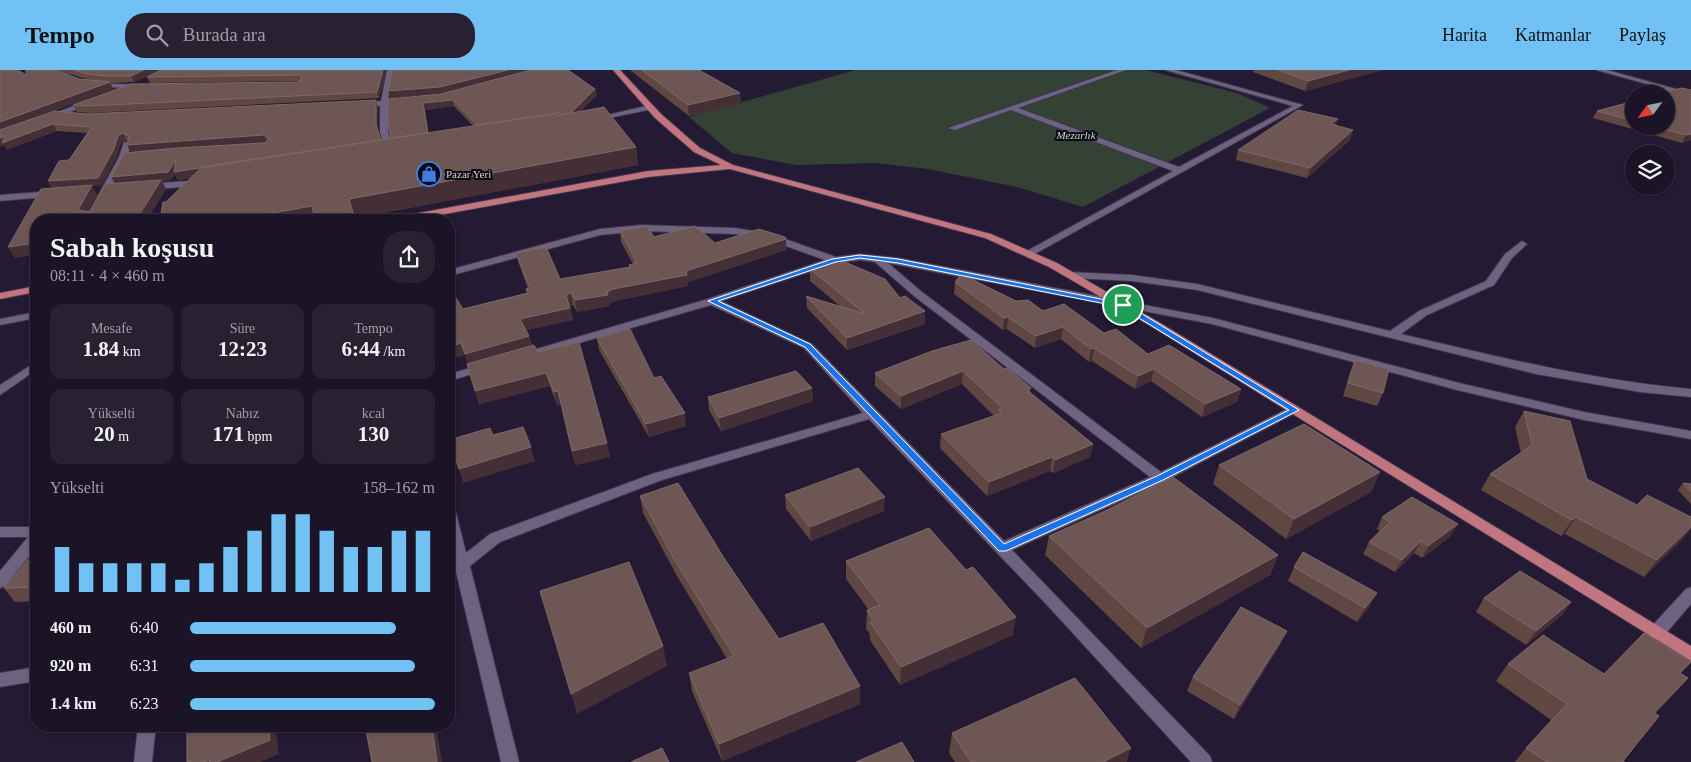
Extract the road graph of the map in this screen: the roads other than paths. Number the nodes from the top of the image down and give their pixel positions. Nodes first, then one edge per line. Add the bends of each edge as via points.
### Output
1 (390, 70) edge
2 (616, 70) edge
3 (1123, 70) edge
4 (1168, 70) edge
5 (1599, 70) edge
6 (84, 84) edge
7 (149, 84) edge
8 (1657, 85) edge
9 (132, 87) junction
10 (114, 94) edge
11 (95, 100) edge
12 (409, 102) edge
13 (384, 104) junction
14 (348, 106) edge
15 (650, 107) junction
16 (1012, 108) junction
17 (58, 114) junction
18 (82, 116) edge
19 (42, 120) edge
20 (587, 121) edge
21 (952, 128) dead end
22 (127, 144) edge
23 (399, 150) edge
24 (390, 152) junction
25 (380, 153) edge
26 (730, 167) junction
27 (1181, 171) junction
28 (141, 188) edge
29 (108, 191) junction
30 (94, 192) dead end
31 (66, 194) edge
32 (194, 194) edge
33 (0, 198) edge
34 (94, 214) edge
35 (430, 214) edge
36 (1522, 244) dead end
37 (1028, 254) junction
38 (878, 258) junction
39 (835, 260) junction
40 (455, 271) edge
41 (1070, 275) junction
42 (30, 290) edge
43 (0, 296) edge
44 (712, 301) junction
45 (1123, 305) junction
46 (30, 316) edge
47 (0, 322) edge
48 (1392, 335) junction
49 (513, 359) edge
50 (494, 365) edge
51 (30, 369) edge
52 (455, 376) edge
53 (0, 391) edge
54 (1691, 393) edge
55 (1295, 410) junction
56 (872, 414) junction
57 (1691, 435) edge
58 (1160, 478) junction
59 (0, 532) edge
60 (30, 532) edge
61 (455, 537) edge
62 (30, 545) edge
63 (1002, 548) junction
64 (462, 564) junction
65 (0, 582) edge
66 (1691, 593) edge
67 (1656, 633) junction
68 (1691, 654) edge
69 (30, 675) edge
70 (0, 680) edge
71 (146, 732) edge
72 (143, 762) edge
73 (510, 762) edge
74 (1203, 762) edge

1 - 13 street
2 - 15 main road
3 - 16 street
4 - 27 street via 1300,105
5 - 8 street
6 - 9 street
7 - 9 street
9 - 10 street
11 - 17 street
12 - 13 street
13 - 14 street
13 - 24 street via 383,137
15 - 20 street
15 - 26 main road via 697,150
16 - 21 street
16 - 27 street
17 - 18 street
17 - 19 street
22 - 29 street via 128,156
23 - 24 street
24 - 25 street
26 - 35 main road via 648,174
26 - 37 main road via 988,236
27 - 37 street
28 - 32 street via 206,182
29 - 30 street
29 - 34 street
31 - 33 street
36 - 48 street via 1508,256 1490,283 1423,313
37 - 41 main road
38 - 39 street via 860,256
38 - 45 street
38 - 58 street via 918,294
39 - 40 street via 768,236 735,231 641,228 600,232
39 - 44 street
41 - 45 main road
41 - 48 street via 1132,278 1197,288
42 - 43 main road
44 - 49 street
44 - 56 street via 808,346
45 - 55 main road
45 - 57 street via 1213,321 1584,416
46 - 47 street
48 - 54 street via 1536,370 1640,388
50 - 52 street
51 - 53 street
55 - 58 street
55 - 67 main road
56 - 63 street
56 - 64 street via 657,477 495,538
58 - 63 street
59 - 60 street
61 - 64 street
62 - 65 street
63 - 74 street
64 - 73 street
66 - 67 street
67 - 68 main road
69 - 70 street
71 - 72 street

